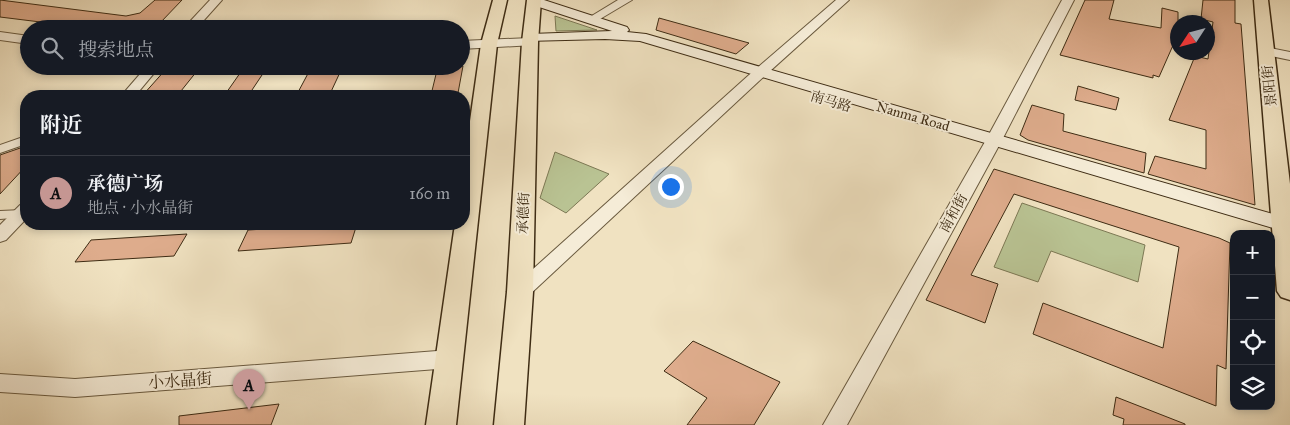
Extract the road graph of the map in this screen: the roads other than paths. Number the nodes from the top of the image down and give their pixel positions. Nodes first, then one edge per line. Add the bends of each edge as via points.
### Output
1 (216, 0) edge
2 (500, 0) edge
3 (626, 0) edge
4 (843, 0) edge
5 (1068, 0) edge
6 (1261, 0) edge
7 (534, 1) edge
8 (197, 20) edge
9 (591, 20) junction
10 (0, 36) edge
11 (20, 39) edge
12 (655, 41) junction
13 (530, 43) junction
14 (489, 44) junction
15 (470, 45) edge
16 (1265, 51) junction
17 (1290, 56) edge
18 (146, 75) edge
19 (757, 75) junction
20 (133, 90) edge
21 (20, 142) edge
22 (991, 144) junction
23 (0, 149) edge
24 (470, 197) edge
25 (20, 212) edge
26 (0, 215) edge
27 (20, 216) edge
28 (466, 230) edge
29 (1281, 232) edge
30 (0, 236) edge
31 (1290, 291) edge
32 (520, 292) junction
33 (450, 359) junction
34 (0, 384) edge
35 (441, 425) edge
36 (509, 425) edge
37 (835, 425) edge

1 - 8 street
2 - 14 main road
3 - 9 street
4 - 19 street
5 - 22 street, 南和街
6 - 16 main road, 景阳街
7 - 9 main road
7 - 13 main road, 承德街
9 - 12 main road
10 - 11 street
12 - 13 main road via 627,36
12 - 19 main road
13 - 14 street
13 - 19 main road, 南马路 via 621,43
13 - 32 main road, 承德街
14 - 15 street
14 - 24 main road
16 - 17 street
16 - 29 main road, 景阳街
18 - 20 street
19 - 22 main road, 南马路
19 - 32 street
21 - 23 street
22 - 29 main road, 南马路
22 - 37 street, 南和街
25 - 26 street
27 - 30 street
28 - 33 main road
29 - 31 main road, 景阳街
32 - 36 main road, 承德街
33 - 34 street, 小水晶街 via 75,388
33 - 35 main road

